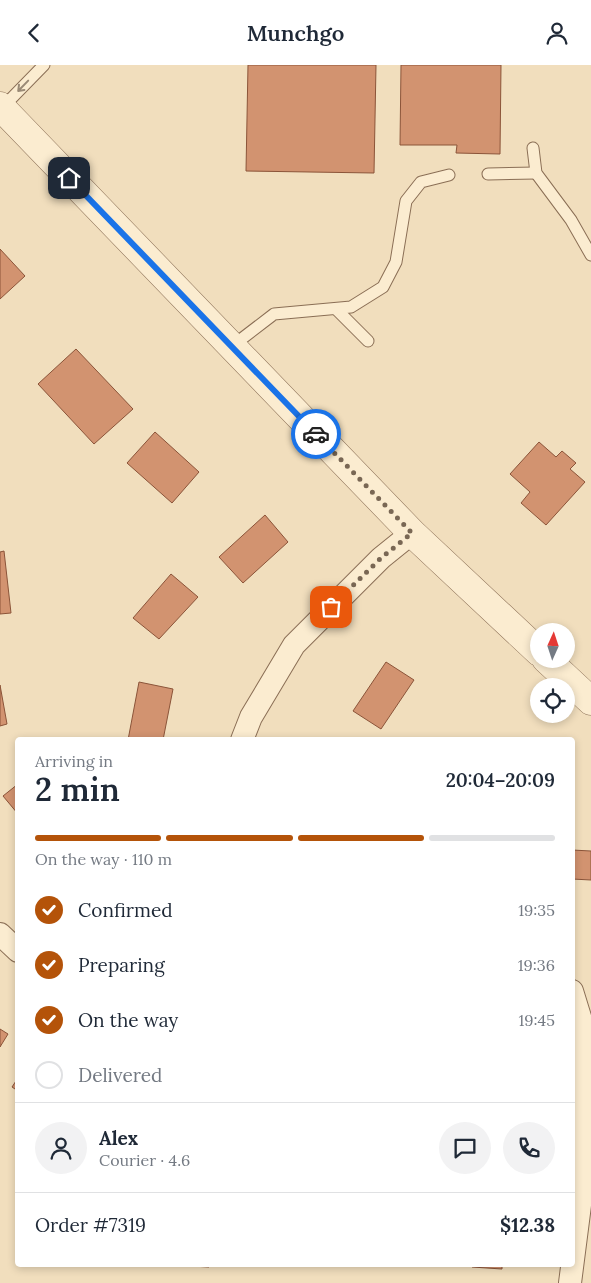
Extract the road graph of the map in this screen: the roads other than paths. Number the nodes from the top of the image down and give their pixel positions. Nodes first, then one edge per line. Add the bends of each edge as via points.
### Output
1 (44, 65) edge
2 (1, 107) edge
3 (532, 148) dead end
4 (536, 173) junction
5 (488, 174) dead end
6 (449, 175) dead end
7 (591, 255) edge
8 (336, 309) junction
9 (368, 341) dead end
10 (231, 347) junction
11 (412, 533) junction
12 (530, 644) edge
13 (556, 668) edge
14 (591, 701) edge
15 (243, 737) edge
16 (0, 934) edge
17 (15, 948) edge
18 (575, 1001) edge
19 (575, 1244) edge
20 (572, 1267) edge
21 (570, 1283) edge

1 -> 2 lane
2 - 10 street
3 - 4 lane
4 - 5 lane
4 - 7 lane via 571,220
6 - 8 lane via 421,182 406,201 396,262 383,287 351,307
8 - 9 lane
8 - 10 lane via 274,314
10 - 11 street
11 - 12 street
11 - 15 street via 381,558 294,645 251,717
13 - 14 street
16 - 17 street
18 - 19 street via 584,1031 580,1205
20 - 21 street

